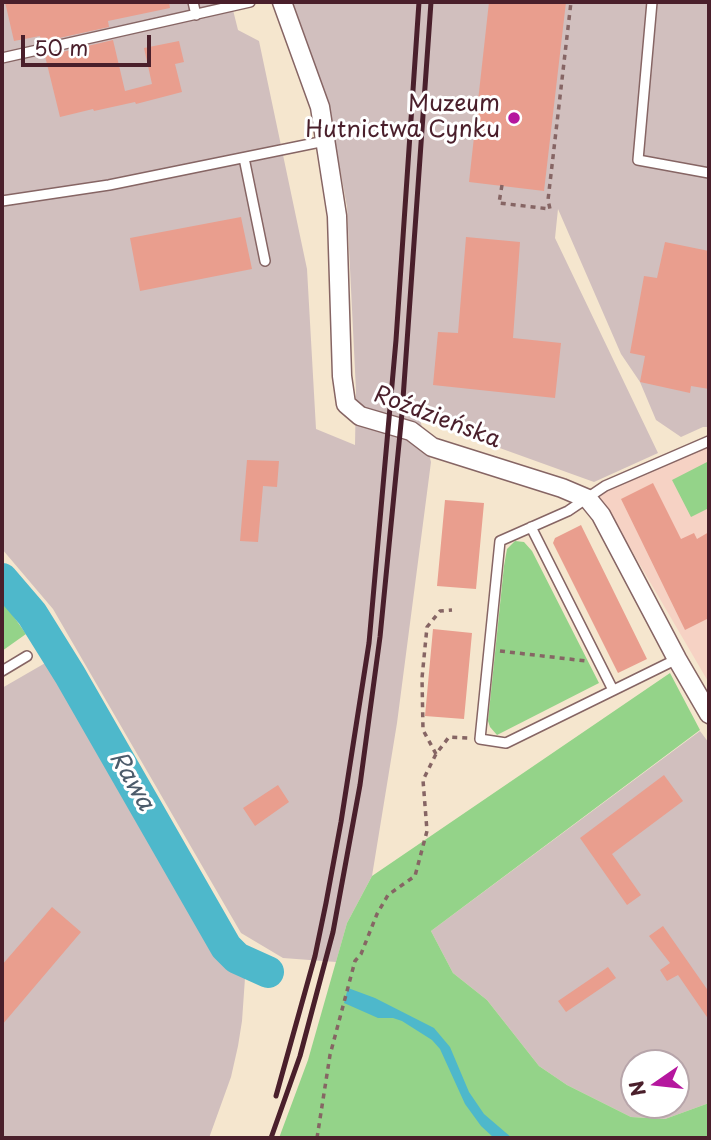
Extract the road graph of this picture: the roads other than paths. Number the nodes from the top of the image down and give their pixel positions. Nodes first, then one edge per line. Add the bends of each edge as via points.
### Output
1 (193, 2) edge
2 (250, 2) edge
3 (282, 2) edge
4 (652, 2) edge
5 (196, 15) junction
6 (2, 58) edge
7 (325, 141) junction
8 (244, 158) junction
9 (709, 173) edge
10 (2, 201) edge
11 (265, 261) dead end
12 (709, 441) edge
13 (588, 499) junction
14 (531, 527) junction
15 (27, 656) dead end
16 (677, 659) junction
17 (2, 671) edge
18 (613, 690) junction
19 (709, 714) edge

1 - 5 lane
2 - 5 lane
3 - 7 street, Roździeńska via 320,107
4 - 9 lane via 638,160
5 - 6 lane
7 - 8 lane
7 - 13 street, Roździeńska via 337,216 346,404 360,416 411,431 432,447
8 - 10 lane
8 - 11 lane
12 - 13 lane via 605,486
13 - 14 lane
13 - 16 street
14 - 18 lane
14 - 18 lane via 500,541 480,739 506,743
15 - 17 lane
16 - 18 lane
16 - 19 street

